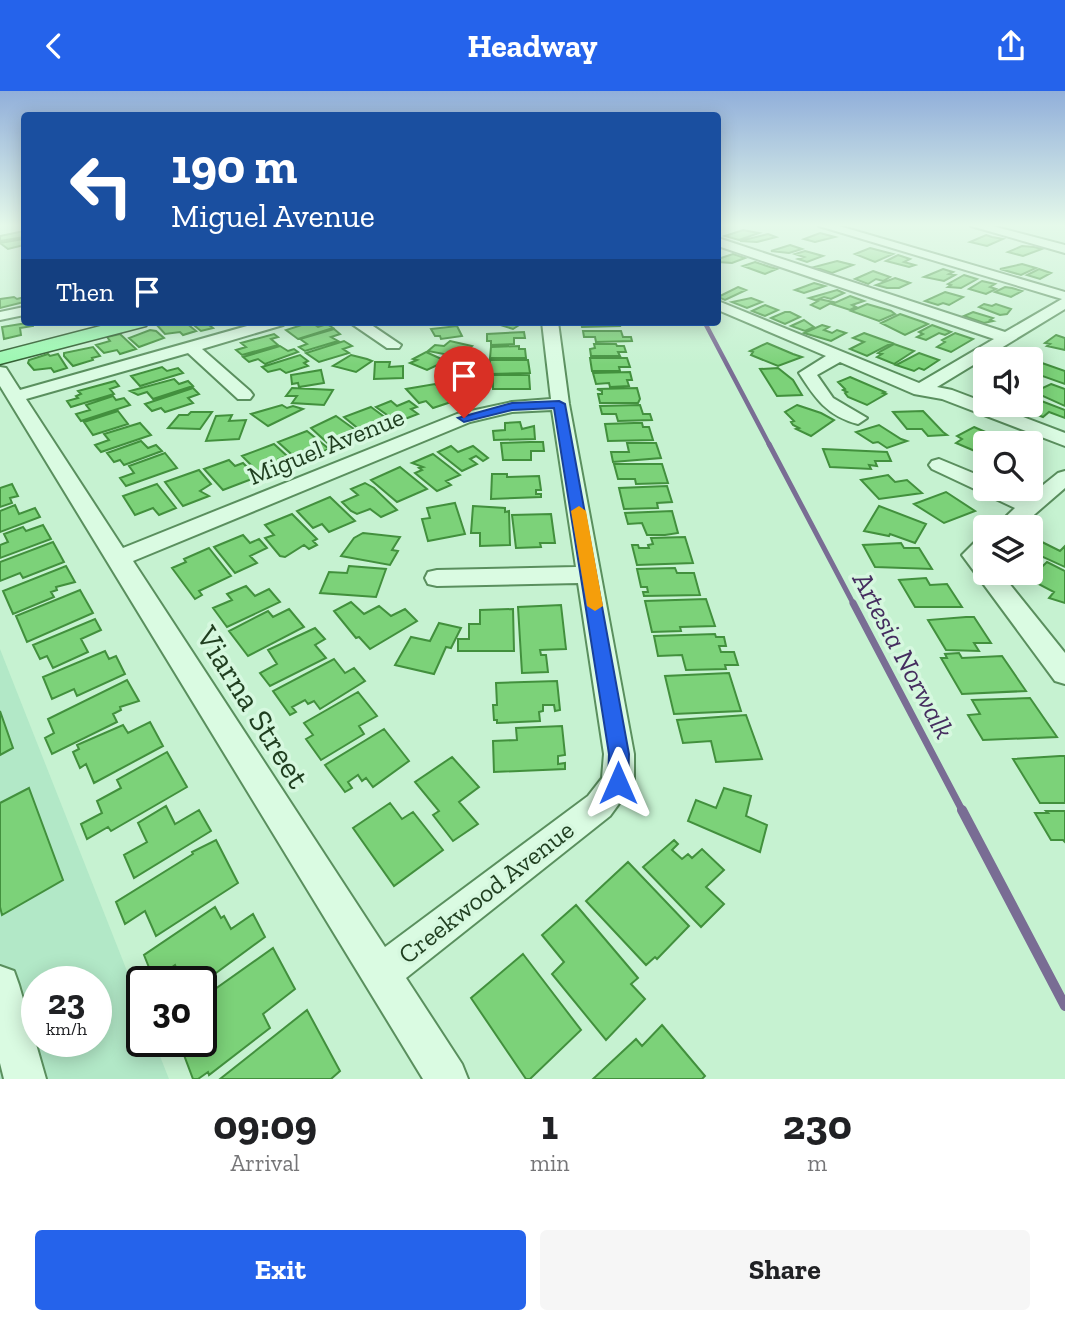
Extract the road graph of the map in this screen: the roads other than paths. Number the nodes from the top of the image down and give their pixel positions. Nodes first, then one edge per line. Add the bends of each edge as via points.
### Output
1 (809, 272) edge
2 (983, 272) edge
3 (1065, 296) edge
4 (1065, 303) edge
5 (721, 306) edge
6 (21, 312) edge
7 (721, 315) edge
8 (0, 316) edge
9 (91, 326) edge
10 (123, 326) edge
11 (264, 326) edge
12 (363, 326) edge
13 (550, 326) edge
14 (1007, 338) junction
15 (393, 345) dead end
16 (191, 347) junction
17 (0, 349) edge
18 (0, 358) edge
19 (838, 358) junction
20 (0, 372) edge
21 (920, 390) junction
22 (244, 395) dead end
23 (15, 397) junction
24 (559, 404) junction
25 (858, 418) dead end
26 (1065, 440) edge
27 (1065, 455) edge
28 (939, 465) dead end
29 (1065, 477) edge
30 (973, 481) edge
31 (1017, 501) edge
32 (1030, 507) junction
33 (1020, 515) edge
34 (117, 559) junction
35 (590, 575) junction
36 (437, 578) dead end
37 (997, 585) edge
38 (1065, 673) edge
39 (380, 974) junction
40 (0, 985) edge
41 (25, 1079) edge
42 (447, 1079) edge

1 - 14 street
2 - 3 street
4 - 14 street
5 - 19 street
6 - 8 street
7 - 19 street via 808,351
9 - 17 main road
10 - 18 main road
11 - 16 street
12 - 15 street
13 - 24 street, Creekwood Avenue
14 - 21 street
16 - 22 street
16 - 23 street
19 - 21 street
19 - 25 street via 807,373 827,402
20 - 23 street, Viarna Street
21 - 26 street via 946,394
21 - 27 street via 933,401
23 - 34 street, Viarna Street
24 - 34 street, Miguel Avenue via 512,407 464,418
24 - 35 street, Creekwood Avenue
28 - 30 street
29 - 32 street
31 - 32 street
32 - 33 street
34 - 39 street, Viarna Street
35 - 36 street
35 - 39 street, Creekwood Avenue via 619,754 618,783 599,806
37 - 38 street
39 - 42 street, Viarna Street
40 - 41 street

